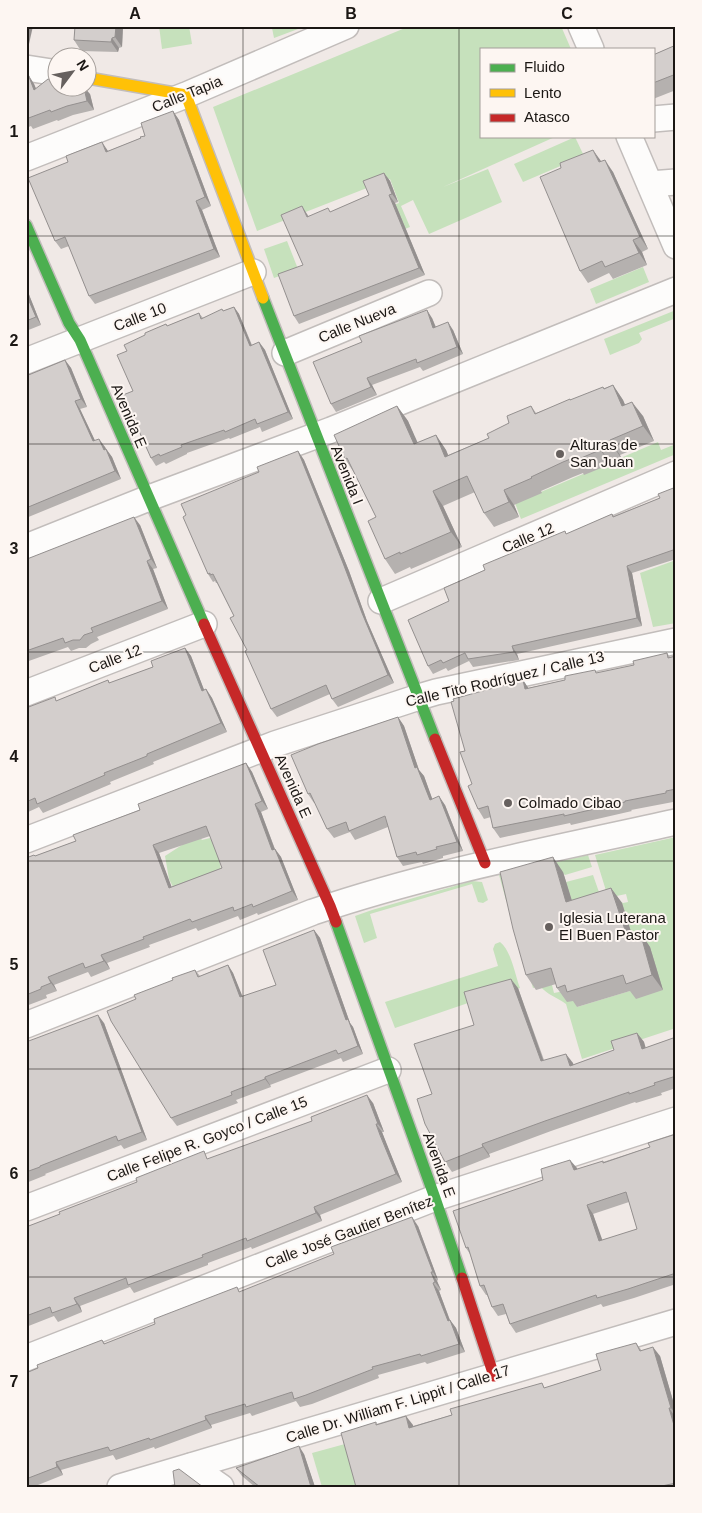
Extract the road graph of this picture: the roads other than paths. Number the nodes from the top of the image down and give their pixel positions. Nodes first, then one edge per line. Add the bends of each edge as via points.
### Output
1 (346, 26) edge
2 (581, 26) edge
3 (591, 48) edge
4 (26, 68) edge
5 (48, 71) edge
6 (98, 80) edge
7 (186, 95) junction
8 (676, 117) edge
9 (654, 119) edge
10 (630, 138) edge
11 (26, 158) edge
12 (676, 182) edge
13 (650, 184) junction
14 (26, 225) edge
15 (676, 246) edge
16 (253, 272) junction
17 (676, 290) edge
18 (429, 293) dead end
19 (80, 340) junction
20 (285, 353) junction
21 (26, 361) edge
22 (316, 436) junction
23 (676, 474) edge
24 (149, 498) junction
25 (26, 547) edge
26 (381, 602) junction
27 (204, 624) junction
28 (676, 641) edge
29 (26, 693) edge
30 (419, 697) junction
31 (260, 749) junction
32 (676, 822) edge
33 (26, 840) edge
34 (485, 863) junction
35 (330, 906) junction
36 (26, 1025) edge
37 (388, 1070) junction
38 (676, 1120) edge
39 (435, 1198) junction
40 (26, 1208) edge
41 (676, 1322) edge
42 (26, 1358) edge
43 (494, 1376) junction
44 (191, 1466) junction
45 (120, 1487) edge
46 (221, 1487) edge

1 - 7 street, Calle Tapia
2 - 3 street
4 - 5 street
6 - 7 street
7 - 11 street, Calle Tapia
7 - 16 street, Avenida I
8 - 9 street
10 - 13 street
12 - 13 street
13 - 15 street
14 - 19 street, Avenida E
16 - 19 street, Calle 10
16 - 20 street, Avenida I
17 - 22 street
18 - 20 street, Calle Nueva
19 - 21 street, Calle 10
19 - 24 street, Avenida E
20 - 22 street, Avenida I
22 - 24 street
22 - 26 street, Avenida I
23 - 26 street, Calle 12
24 - 25 street
24 - 27 street, Avenida E
26 - 30 street, Avenida I
27 - 29 street, Calle 12
27 - 31 street, Avenida E
28 - 30 street, Calle Tito Rodríguez / Calle 13
30 - 31 street, Calle Tito Rodríguez / Calle 13
30 - 34 street, Avenida I
31 - 33 street, Calle Tito Rodríguez / Calle 13
31 - 35 street, Avenida E
32 - 34 street
34 - 35 street
35 - 36 street
35 - 37 street, Avenida E
37 - 39 street, Avenida E
37 - 40 street, Calle Felipe R. Goyco / Calle 15
38 - 39 street, Calle José Gautier Benítez
39 - 42 street, Calle José Gautier Benítez
39 - 43 street, Avenida E
41 - 43 street, Calle Dr. William F. Lippit / Calle 17
43 - 44 street, Calle Dr. William F. Lippit / Calle 17
44 - 45 street, Calle Dr. William F. Lippit / Calle 17
44 - 46 street

